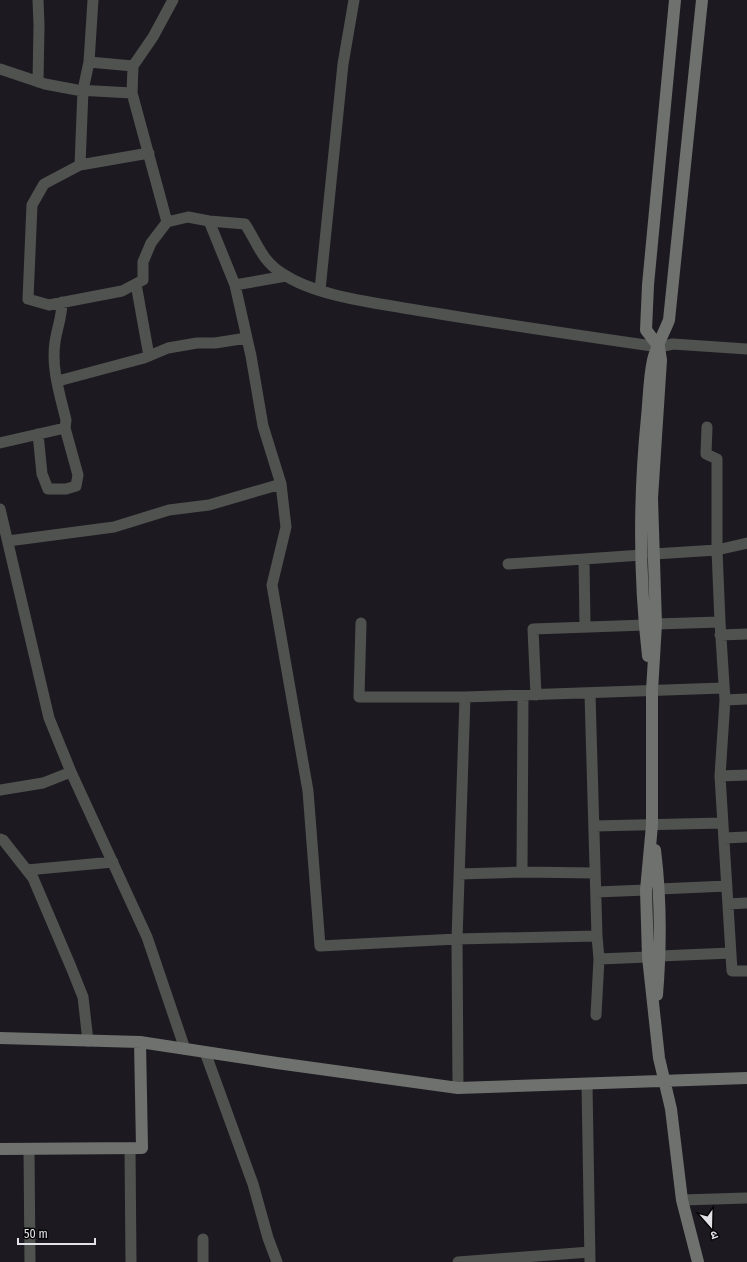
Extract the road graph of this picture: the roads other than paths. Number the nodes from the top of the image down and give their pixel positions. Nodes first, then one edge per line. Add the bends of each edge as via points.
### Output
1 (38, 0) edge
2 (93, 0) edge
3 (173, 0) edge
4 (354, 0) edge
5 (675, 0) edge
6 (702, 0) edge
7 (89, 62) junction
8 (133, 66) junction
9 (0, 69) edge
10 (38, 82) junction
11 (83, 90) junction
12 (132, 93) junction
13 (149, 153) junction
14 (80, 165) junction
15 (210, 221) junction
16 (167, 222) junction
17 (286, 276) junction
18 (136, 284) junction
19 (235, 285) junction
20 (320, 290) junction
21 (62, 302) junction
22 (247, 338) junction
23 (659, 347) junction
24 (747, 349) edge
25 (149, 356) junction
26 (58, 381) junction
27 (65, 428) junction
28 (707, 428) dead end
29 (38, 434) junction
30 (0, 443) edge
31 (281, 484) junction
32 (0, 509) edge
33 (8, 541) junction
34 (747, 543) edge
35 (717, 550) junction
36 (648, 555) junction
37 (584, 559) junction
38 (508, 564) dead end
39 (720, 622) junction
40 (361, 623) dead end
41 (650, 625) junction
42 (585, 627) junction
43 (747, 634) edge
44 (720, 635) junction
45 (723, 688) junction
46 (652, 691) junction
47 (590, 694) junction
48 (523, 696) junction
49 (536, 696) junction
50 (465, 698) junction
51 (747, 699) edge
52 (725, 700) junction
53 (72, 772) junction
54 (747, 775) edge
55 (720, 776) junction
56 (0, 790) edge
57 (723, 823) junction
58 (652, 825) junction
59 (594, 826) junction
60 (747, 837) edge
61 (724, 838) junction
62 (0, 839) edge
63 (113, 862) junction
64 (27, 870) junction
65 (522, 872) junction
66 (595, 872) junction
67 (459, 874) junction
68 (727, 886) junction
69 (660, 889) junction
70 (646, 890) junction
71 (596, 892) junction
72 (747, 903) edge
73 (728, 904) junction
74 (597, 936) junction
75 (457, 939) junction
76 (731, 953) junction
77 (660, 956) junction
78 (648, 957) junction
79 (599, 959) junction
80 (747, 971) edge
81 (596, 1015) dead end
82 (655, 1028) junction
83 (0, 1038) edge
84 (88, 1041) junction
85 (140, 1042) junction
86 (185, 1049) junction
87 (205, 1052) junction
88 (747, 1078) edge
89 (664, 1081) junction
90 (587, 1084) junction
91 (458, 1088) junction
92 (130, 1148) junction
93 (0, 1149) edge
94 (29, 1149) junction
95 (747, 1198) edge
96 (682, 1200) junction
97 (203, 1239) dead end
98 (590, 1257) edge
99 (529, 1259) edge
100 (30, 1262) edge
101 (131, 1262) edge
102 (203, 1262) edge
103 (277, 1262) edge
104 (464, 1262) edge
105 (698, 1262) edge

1 - 10 street
2 - 7 street
3 - 8 street via 153,37
4 - 20 street via 343,64
5 - 23 street via 648,285 646,330
6 - 23 street via 669,320
7 - 8 street
7 - 11 street
8 - 12 street
9 - 10 street
10 - 11 street
11 - 12 street
11 - 14 street
12 - 13 street
13 - 14 street
13 - 16 street
14 - 21 street via 44,184 32,205 28,299 49,305
15 - 16 street via 188,217
15 - 17 street via 245,224 257,248
15 - 19 street
16 - 18 street via 151,243 143,262 143,280
17 - 19 street
17 - 20 street via 304,286
18 - 21 street via 122,291
18 - 25 street
19 - 22 street
20 - 23 street via 446,315
21 - 26 street via 62,318 55,343 54,365
22 - 25 street via 168,348
22 - 31 street via 263,426
23 - 24 street via 673,344
23 - 36 street via 653,358 643,460 641,500
25 - 26 street
26 - 27 street via 66,420
27 - 29 street
27 - 29 street via 78,476 76,486 66,490 48,489 42,474
28 - 35 street via 706,454 717,459
29 - 30 street
31 - 33 street via 209,505 169,510 114,527
31 - 75 street via 286,527 272,585 308,791 320,946
32 - 33 street
33 - 53 street via 49,718
34 - 35 street
35 - 36 street
35 - 39 street
36 - 37 street
36 - 41 street
37 - 38 street
37 - 42 street
39 - 41 street
39 - 44 street
40 - 50 street via 359,697
41 - 42 street
41 - 46 street
42 - 49 street via 533,629
43 - 44 street
44 - 45 street
45 - 46 street
45 - 52 street
46 - 47 street
46 - 58 street
47 - 49 street
47 - 59 street
48 - 49 street
48 - 50 street
48 - 65 street
50 - 67 street
51 - 52 street
52 - 55 street
53 - 56 street via 43,783
53 - 63 street
54 - 55 street
55 - 57 street
57 - 58 street
57 - 61 street
58 - 59 street
58 - 69 street
58 - 70 street
59 - 66 street
60 - 61 street
61 - 68 street
62 - 64 street
63 - 64 street
63 - 86 street via 147,937
64 - 84 street via 33,878 83,997
65 - 66 street
65 - 67 street
66 - 71 street
67 - 75 street
68 - 69 street
68 - 73 street
69 - 77 street
70 - 71 street
70 - 78 street
71 - 74 street
72 - 73 street
73 - 76 street
74 - 75 street
74 - 79 street
75 - 91 street
76 - 77 street
76 - 80 street via 732,971
77 - 82 street
78 - 79 street
78 - 82 street
79 - 81 street
82 - 89 street
83 - 84 street
84 - 85 street
85 - 86 street
85 - 92 street via 142,1148
86 - 87 street
87 - 91 street
87 - 103 street via 253,1184
88 - 89 street
89 - 90 street
89 - 96 street
90 - 91 street
90 - 98 street
92 - 94 street
92 - 101 street
93 - 94 street
94 - 100 street
95 - 96 street
96 - 105 street
97 - 102 street
98 - 99 street
99 - 104 street

